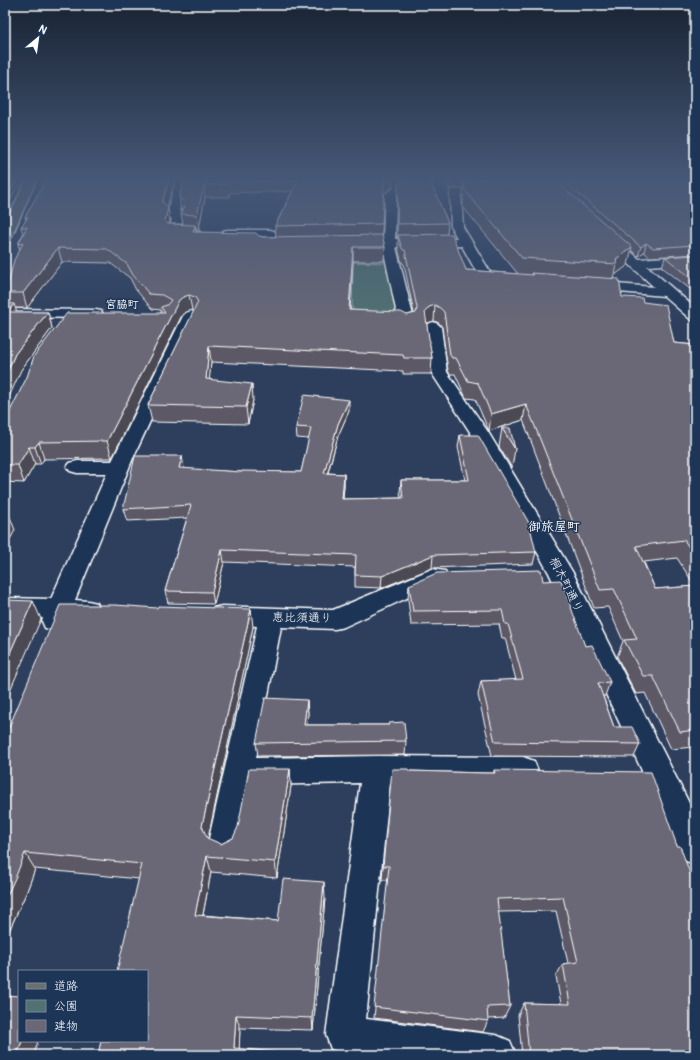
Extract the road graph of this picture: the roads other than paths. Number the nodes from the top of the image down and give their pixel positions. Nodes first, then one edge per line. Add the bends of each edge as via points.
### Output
1 (10, 227) edge
2 (176, 227) edge
3 (390, 227) edge
4 (457, 227) edge
5 (601, 232) edge
6 (5, 238) edge
7 (466, 242) junction
8 (342, 244) edge
9 (389, 244) junction
10 (295, 245) edge
11 (695, 259) edge
12 (635, 263) junction
13 (518, 282) edge
14 (581, 286) edge
15 (667, 292) junction
16 (5, 313) edge
17 (109, 315) edge
18 (191, 316) edge
19 (695, 316) edge
20 (407, 324) edge
21 (433, 327) dead end
22 (77, 467) dead end
23 (120, 467) junction
24 (462, 576) edge
25 (5, 606) edge
26 (59, 608) junction
27 (106, 610) edge
28 (200, 614) edge
29 (271, 617) junction
30 (47, 638) edge
31 (377, 769) junction
32 (238, 772) junction
33 (548, 772) edge
34 (626, 773) edge
35 (658, 773) junction
36 (224, 843) edge
37 (695, 849) edge
38 (496, 1055) edge

1 - 6 main road
2 - 10 street via 174,233 270,234 264,245
3 - 9 street
4 - 7 street
5 - 12 street
7 - 9 street
7 - 13 street via 487,279
8 - 9 street
9 - 20 street
11 - 12 street
12 - 15 street
14 - 15 street
15 - 19 street
16 - 17 street
18 - 23 street
21 - 35 street, 桐木町通り via 439,372 479,432 549,573
22 - 23 street
23 - 26 street
24 - 29 street, 恵比須通り via 432,577 335,620
25 - 26 street
26 - 27 street
26 - 30 street
28 - 29 street, 恵比須通り
29 - 32 street
31 - 32 street
31 - 33 street
31 - 38 street via 345,1035
32 - 36 street
34 - 35 street
35 - 37 street, 桐木町通り

